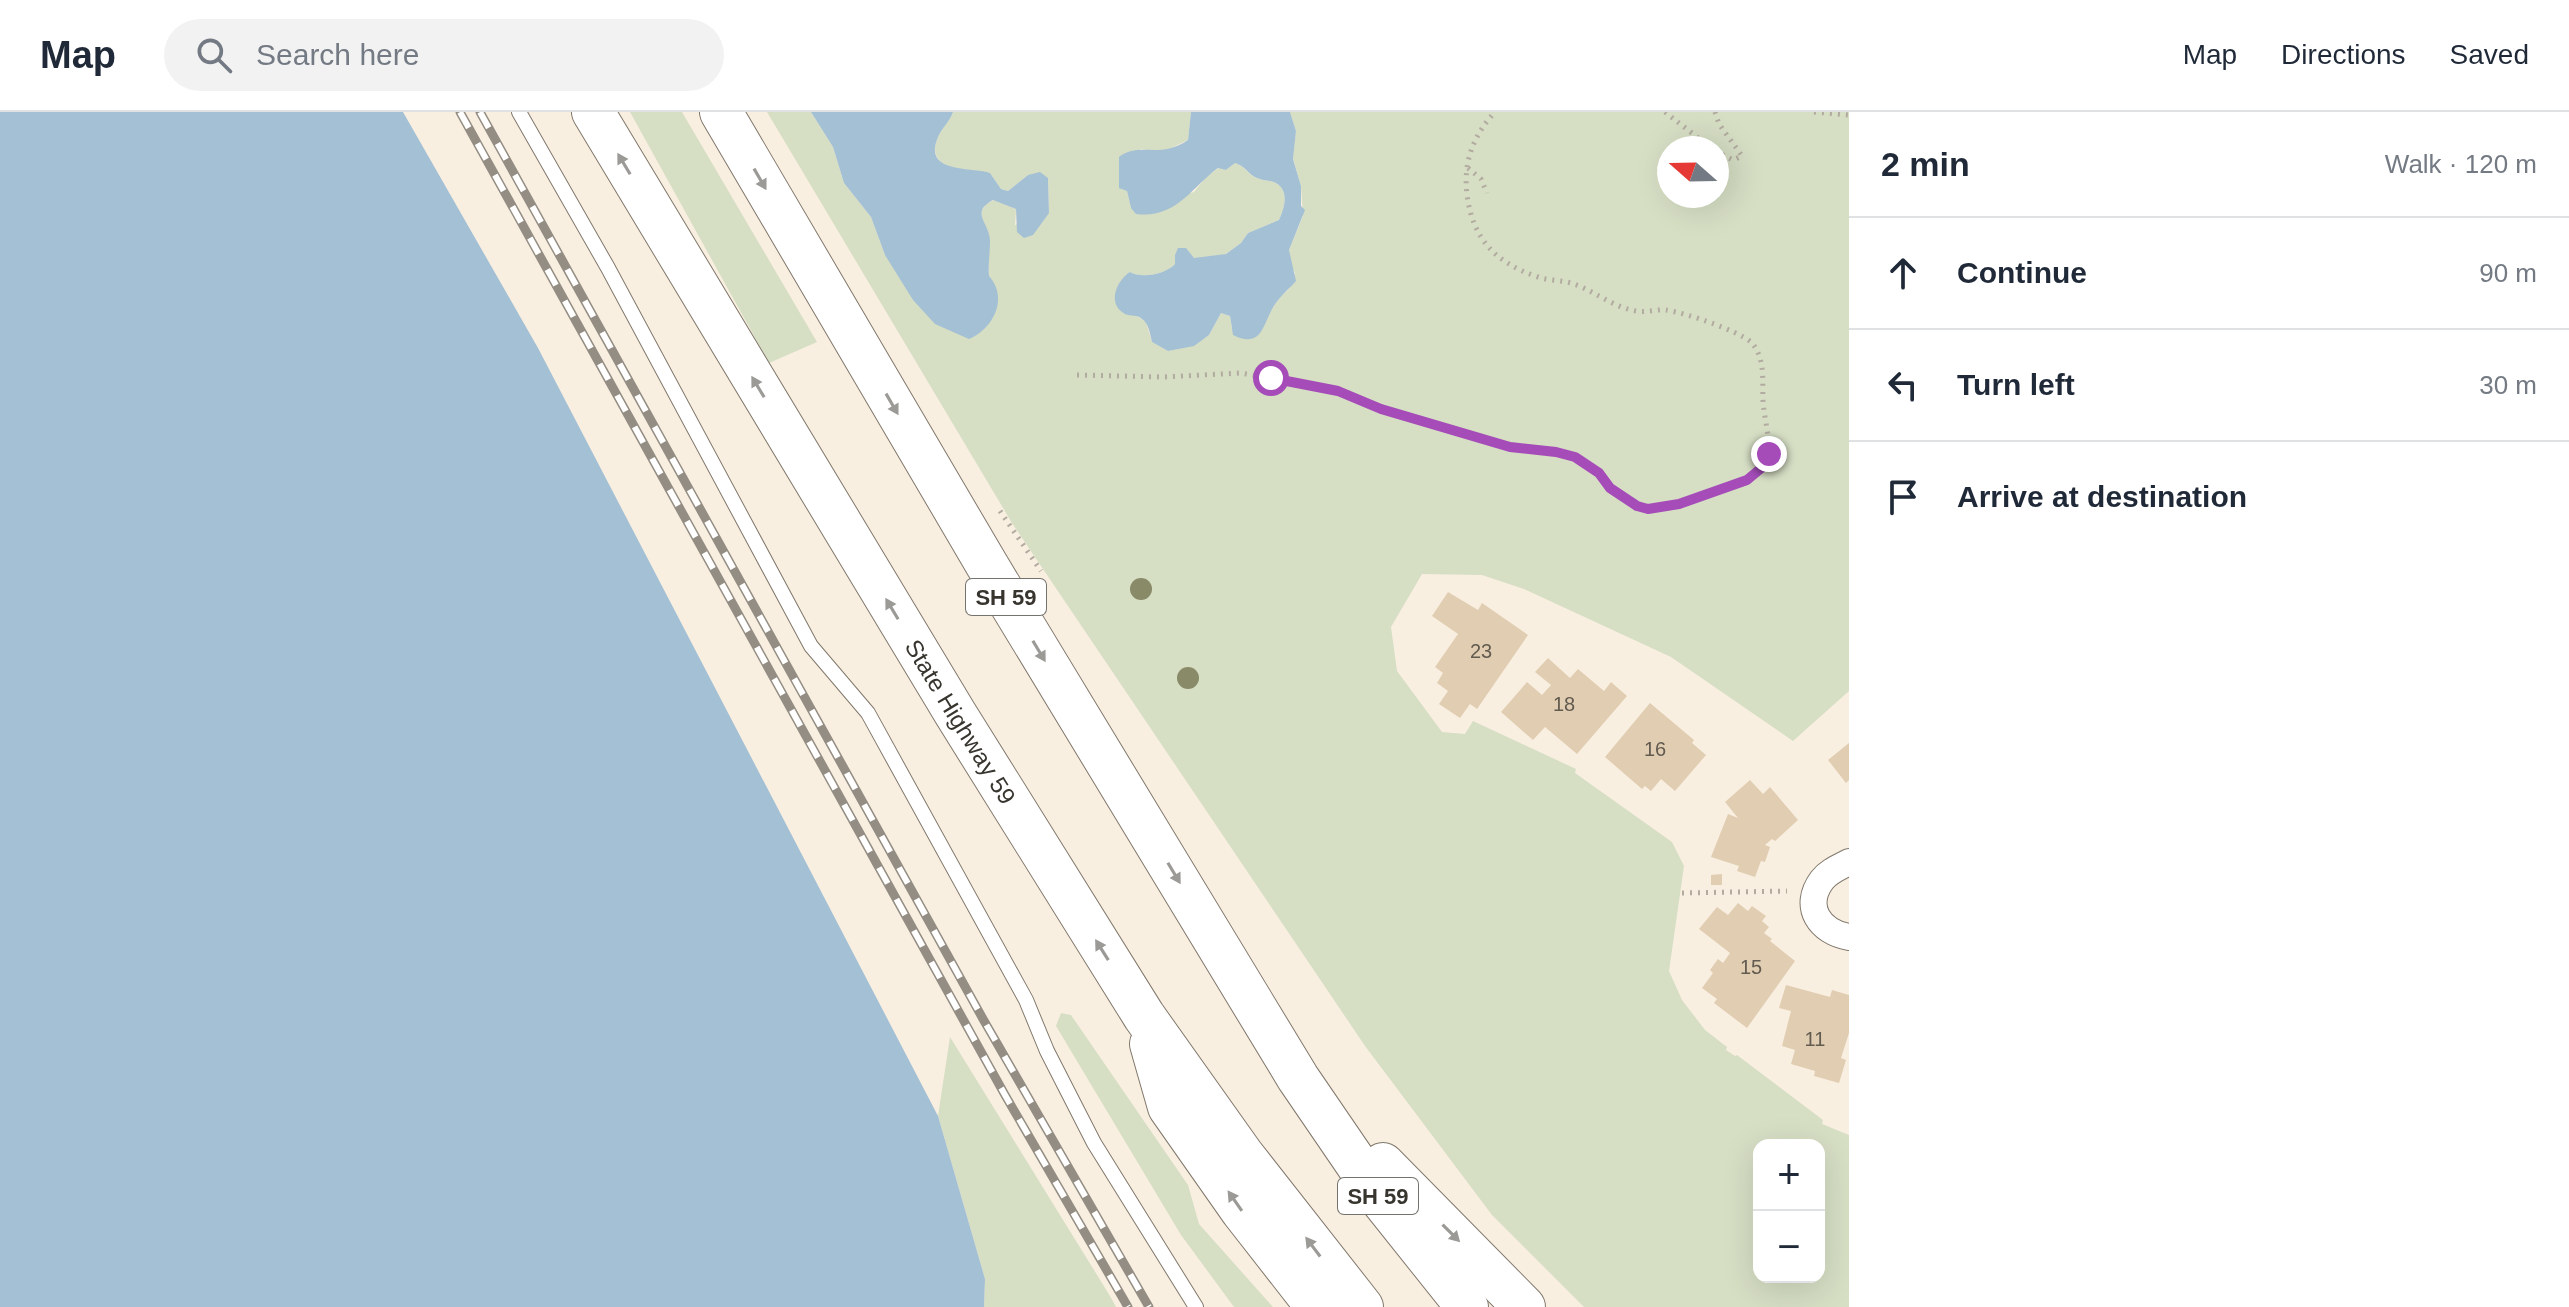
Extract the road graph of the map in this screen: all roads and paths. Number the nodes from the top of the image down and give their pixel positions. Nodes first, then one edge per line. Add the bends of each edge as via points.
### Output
1 (519, 112) edge
2 (593, 112) edge
3 (721, 112) edge
4 (1495, 112) edge
5 (1665, 112) edge
6 (1715, 112) edge
7 (1814, 112) edge
8 (1849, 115) edge
9 (1696, 136) edge
10 (1728, 136) edge
11 (1729, 138) edge
12 (1729, 158) edge
13 (1468, 168) junction
14 (1487, 193) dead end
15 (1077, 375) dead end
16 (1849, 862) edge
17 (1816, 891) junction
18 (1682, 893) dead end
19 (1849, 937) edge
20 (1144, 1016) junction
21 (1298, 1078) junction
22 (1196, 1307) edge
23 (1317, 1307) edge
24 (1362, 1307) edge
25 (1467, 1307) edge
26 (1524, 1307) edge

1 - 22 lane via 811,646 868,713 1026,1000 1094,1143
20 -> 2 main road, State Highway 59
3 -> 21 main road, SH 59
4 - 13 path via 1473,142
5 - 9 path
6 - 10 path
7 - 8 path
11 - 12 path via 1742,156
13 - 14 path
13 - 15 path via 1468,201 1476,233 1506,263 1574,284 1628,309 1668,310 1712,324 1757,348 1769,454 1759,472 1679,504 1648,509 1610,488 1575,457 1510,447 1338,391 1231,372
16 - 17 street via 1823,879
17 - 18 path
17 - 19 street via 1817,919 1826,929
23 -> 20 main road via 1169,1107
24 -> 20 main road, State Highway 59 via 1242,1154
21 - 25 main road, SH 59 via 1380,1198
21 -> 26 main road

